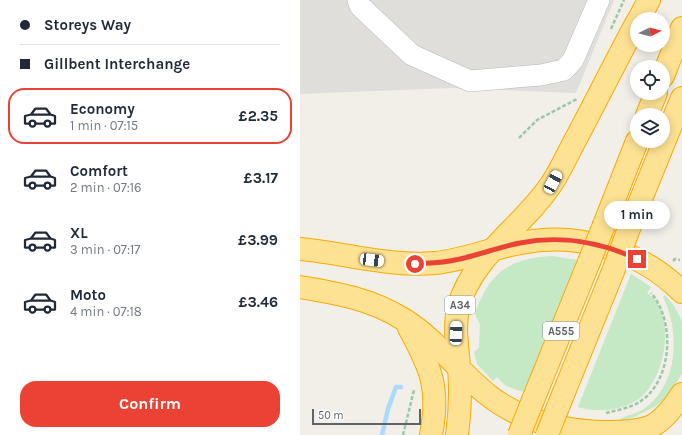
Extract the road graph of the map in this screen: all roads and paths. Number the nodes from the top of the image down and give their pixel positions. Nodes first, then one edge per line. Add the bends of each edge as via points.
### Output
1 (358, 0) edge
2 (599, 0) edge
3 (649, 0) edge
4 (642, 12) edge
5 (682, 28) edge
6 (630, 35) edge
7 (669, 60) edge
8 (682, 98) edge
9 (634, 148) edge
10 (300, 250) edge
11 (492, 251) junction
12 (300, 287) edge
13 (651, 292) dead end
14 (682, 292) edge
15 (402, 318) junction
16 (459, 368) junction
17 (420, 386) dead end
18 (682, 394) edge
19 (603, 413) dead end
20 (682, 419) edge
21 (648, 430) edge
22 (403, 435) edge
23 (431, 435) edge
24 (457, 435) edge
25 (519, 435) edge
26 (547, 435) edge

1 - 2 lane via 360,6 412,55 470,81 540,75 564,70 573,60
3 - 4 highway
5 - 7 highway
6 - 11 highway via 553,182 535,207
8 - 26 highway, A555, bridge
9 - 25 highway, A555, bridge
10 - 11 highway via 415,264 454,260
11 - 14 highway via 537,240 580,241 622,252 647,265
11 - 16 highway, A34 via 469,283 459,306 456,342
12 - 15 highway via 364,300
13 - 19 path via 662,309 668,332 668,348 658,379 650,393 641,401 629,407
15 - 16 highway via 425,334
15 - 23 highway via 428,363 434,382
16 - 21 highway via 483,391 505,407 553,427 608,434
16 - 24 highway via 461,409
17 - 22 path via 415,389
18 - 21 highway via 670,410
20 - 21 highway

